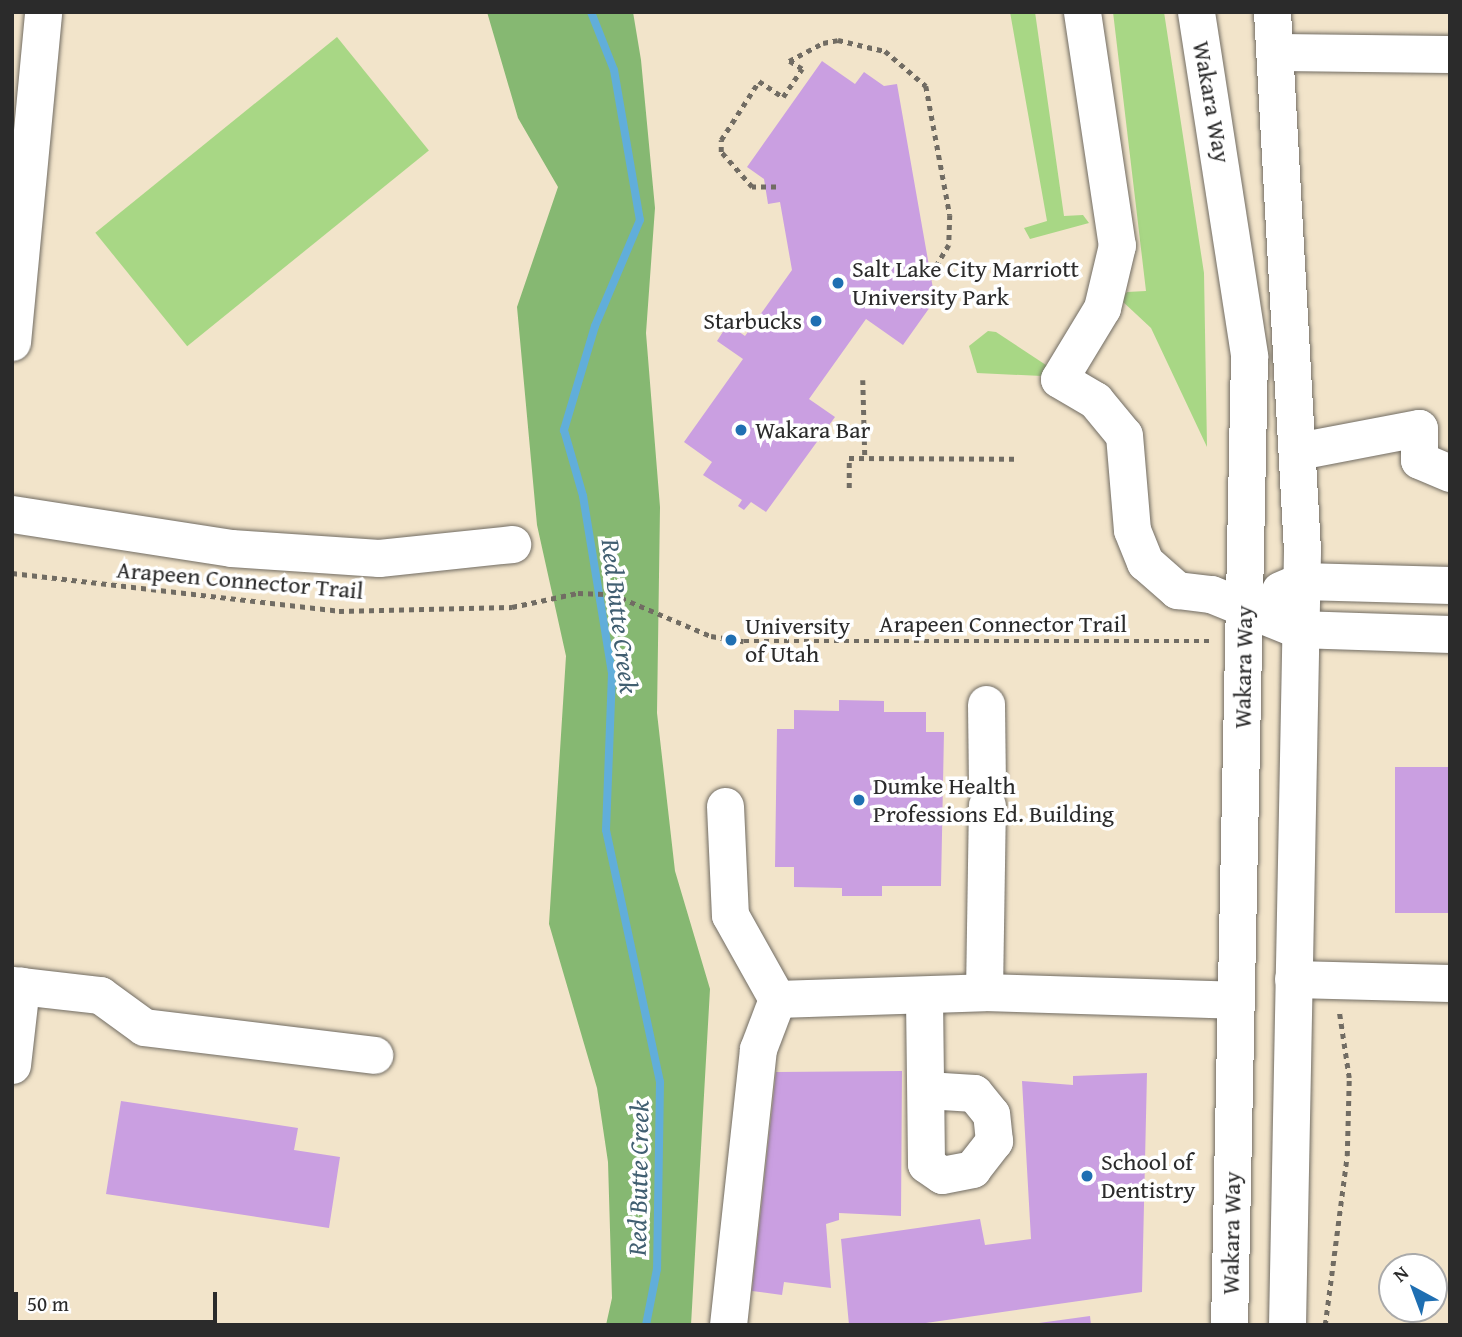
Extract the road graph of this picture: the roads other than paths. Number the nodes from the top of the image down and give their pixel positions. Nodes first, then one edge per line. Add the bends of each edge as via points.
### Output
1 (43, 12) edge
2 (1083, 12) edge
3 (1196, 12) edge
4 (1272, 12) edge
5 (1278, 52) junction
6 (1450, 54) edge
7 (23, 131) edge
8 (12, 342) edge
9 (1298, 451) junction
10 (1450, 473) edge
11 (12, 514) edge
12 (512, 544) dead end
13 (1301, 581) junction
14 (1450, 585) edge
15 (1244, 607) junction
16 (1297, 629) junction
17 (1450, 634) edge
18 (986, 704) dead end
19 (725, 806) dead end
20 (1293, 979) junction
21 (1450, 984) edge
22 (16, 985) edge
23 (984, 992) junction
24 (924, 998) junction
25 (777, 999) junction
26 (1234, 1000) junction
27 (374, 1055) dead end
28 (12, 1065) edge
29 (926, 1090) dead end
30 (728, 1325) edge
31 (1229, 1325) edge
32 (1287, 1325) edge

1 - 7 street
2 - 15 street via 1117,246 1102,308 1059,379 1096,400 1124,435 1132,530 1155,574 1177,590
3 - 15 street, Wakara Way via 1249,356
4 - 5 street
5 - 6 street
5 - 9 street
7 - 8 street
9 - 10 street via 1419,428 1419,460
9 - 13 street
11 - 12 street via 231,548 379,558
13 - 14 street
13 - 15 street
13 - 16 street
15 - 16 street
15 - 26 street, Wakara Way
16 - 17 street
16 - 20 street
18 - 23 street
19 - 25 street via 730,915 767,991
20 - 21 street
20 - 32 street
22 - 27 street via 100,995 144,1027
22 - 28 street
23 - 24 street
23 - 26 street
24 - 25 street
24 - 29 street
25 - 30 street via 758,1049
26 - 31 street, Wakara Way

